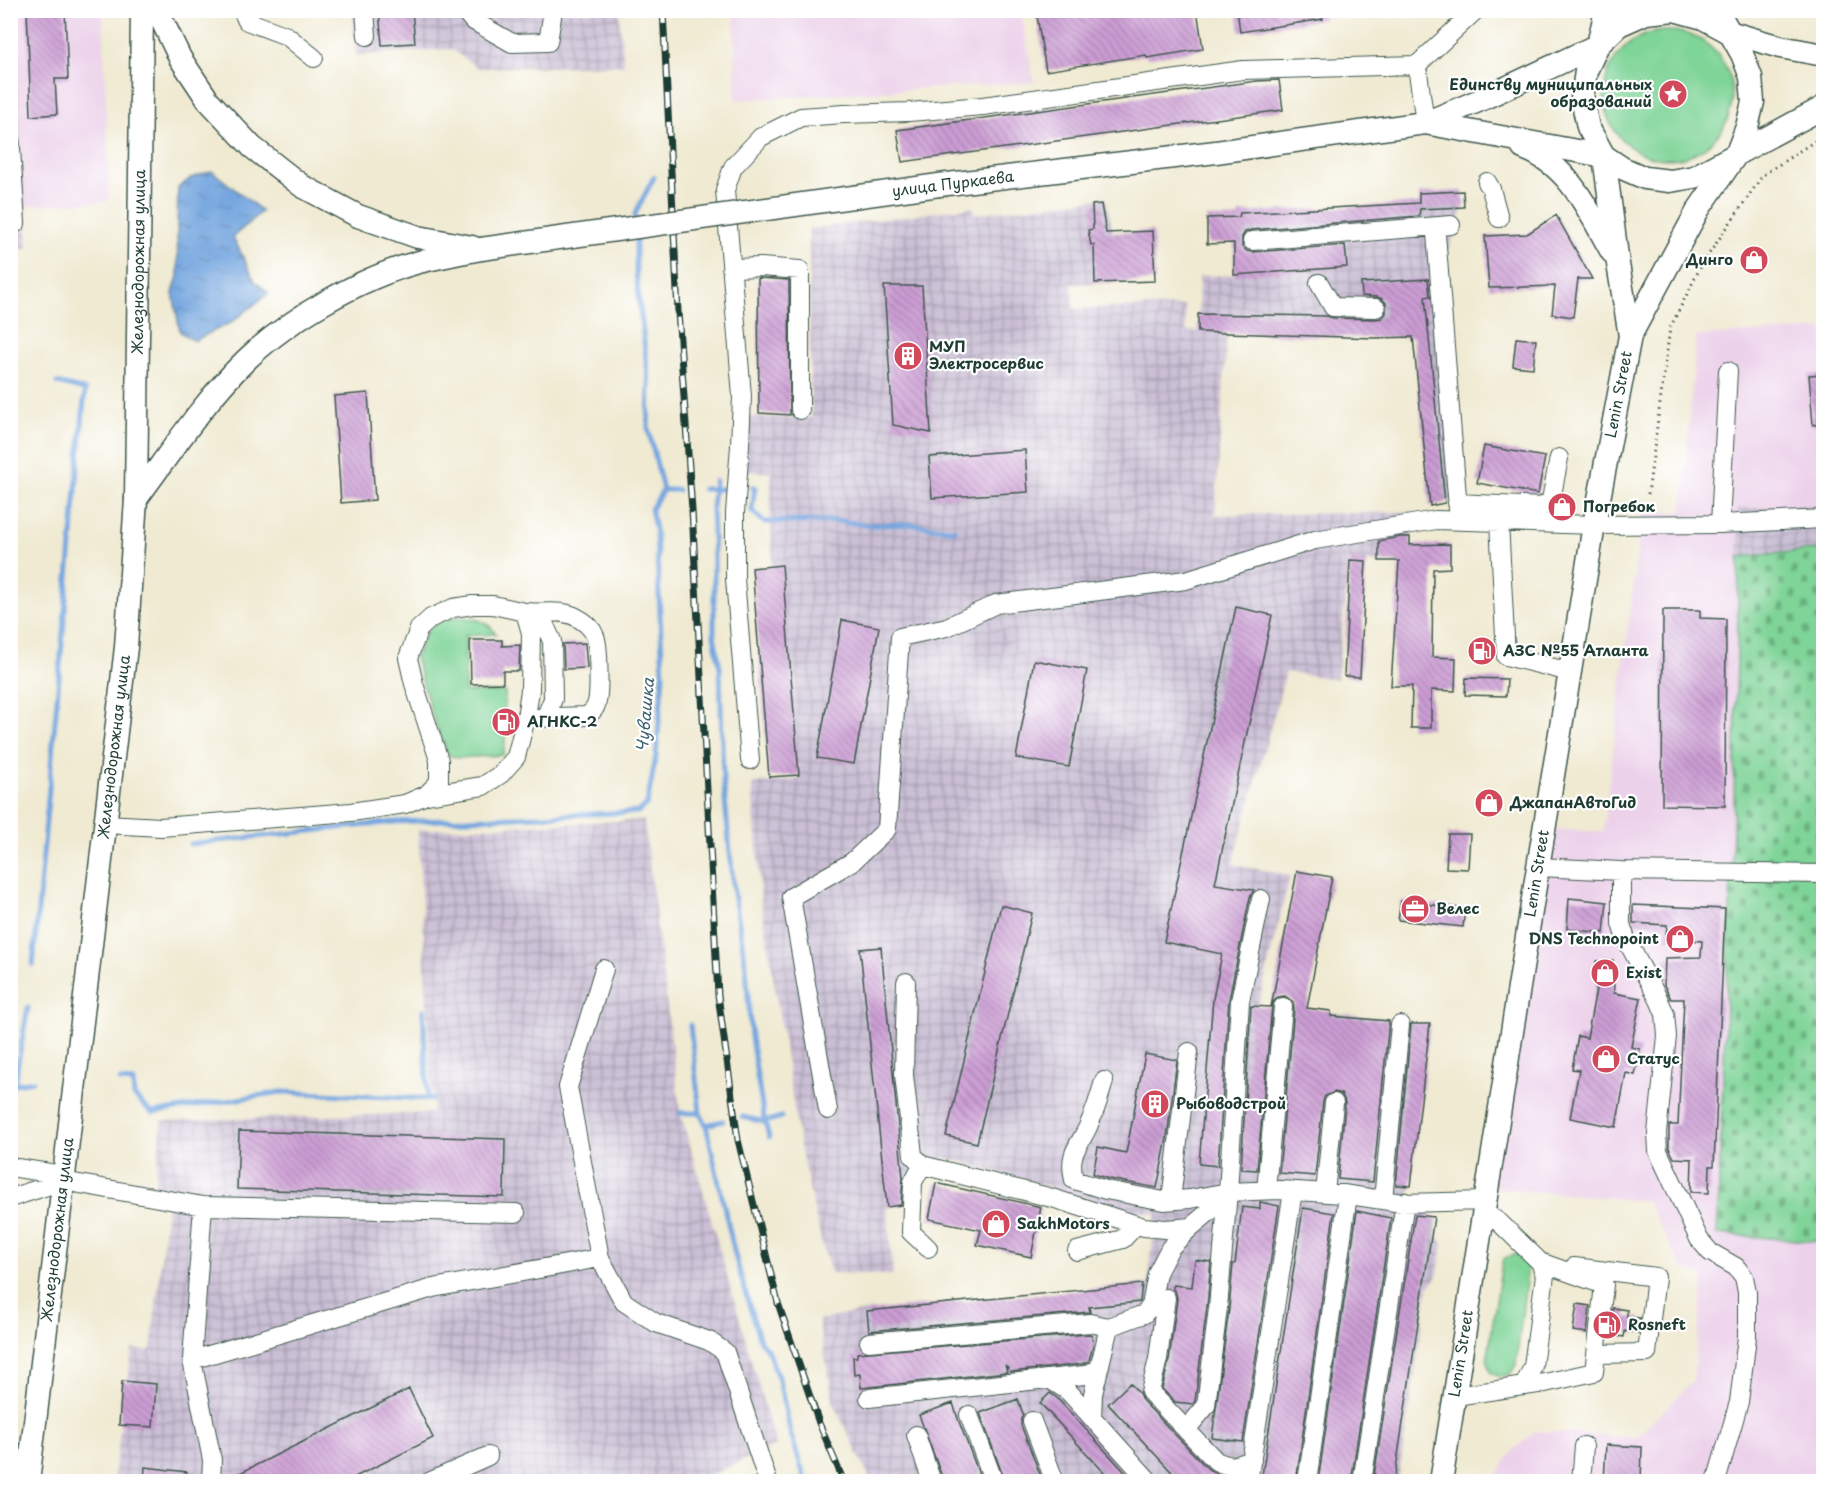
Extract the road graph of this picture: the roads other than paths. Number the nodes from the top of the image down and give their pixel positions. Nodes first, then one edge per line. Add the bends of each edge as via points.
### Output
1 (142, 10) edge
2 (157, 10) edge
3 (242, 10) edge
4 (365, 10) edge
5 (553, 10) edge
6 (1476, 10) edge
7 (1606, 10) edge
8 (1717, 10) edge
9 (472, 14) edge
10 (1729, 32) junction
11 (367, 36) dead end
12 (1598, 45) junction
13 (1824, 56) edge
14 (315, 58) dead end
15 (1417, 65) junction
16 (1824, 107) edge
17 (1425, 123) junction
18 (1467, 131) junction
19 (10, 134) edge
20 (1737, 154) junction
21 (1605, 156) junction
22 (1487, 182) dead end
23 (1499, 218) dead end
24 (10, 226) edge
25 (1252, 241) dead end
26 (481, 249) junction
27 (1618, 264) junction
28 (732, 268) junction
29 (1319, 283) dead end
30 (1376, 308) dead end
31 (1630, 336) junction
32 (1728, 371) dead end
33 (800, 410) dead end
34 (1559, 458) dead end
35 (136, 499) junction
36 (1458, 512) junction
37 (1824, 519) edge
38 (1499, 522) junction
39 (1720, 524) junction
40 (1594, 525) junction
41 (533, 613) junction
42 (1570, 672) junction
43 (526, 718) junction
44 (545, 718) junction
45 (750, 760) dead end
46 (426, 795) junction
47 (105, 824) junction
48 (1538, 867) junction
49 (1621, 871) junction
50 (1824, 874) edge
51 (1261, 899) dead end
52 (604, 969) dead end
53 (906, 982) dead end
54 (1283, 1007) dead end
55 (1400, 1025) dead end
56 (1189, 1052) dead end
57 (1104, 1081) dead end
58 (1334, 1102) dead end
59 (828, 1110) dead end
60 (922, 1165) junction
61 (10, 1167) edge
62 (63, 1178) junction
63 (1266, 1190) junction
64 (1293, 1191) junction
65 (1228, 1192) junction
66 (1325, 1193) junction
67 (1348, 1195) junction
68 (10, 1198) edge
69 (1171, 1200) junction
70 (1383, 1200) junction
71 (1405, 1202) junction
72 (203, 1206) junction
73 (1485, 1206) junction
74 (516, 1213) dead end
75 (1136, 1225) junction
76 (1191, 1227) junction
77 (928, 1248) dead end
78 (1077, 1251) dead end
79 (600, 1258) junction
80 (1540, 1262) junction
81 (1166, 1298) dead end
82 (1108, 1327) junction
83 (869, 1342) dead end
84 (1596, 1354) junction
85 (192, 1360) junction
86 (1099, 1369) junction
87 (1049, 1379) junction
88 (1524, 1386) junction
89 (1455, 1395) junction
90 (869, 1398) dead end
91 (969, 1415) dead end
92 (1092, 1417) junction
93 (1032, 1421) dead end
94 (1186, 1430) junction
95 (916, 1435) dead end
96 (1584, 1446) dead end
97 (488, 1456) dead end
98 (1252, 1460) junction
99 (10, 1481) edge
100 (16, 1482) edge
101 (28, 1482) edge
102 (211, 1482) edge
103 (429, 1482) edge
104 (768, 1482) edge
105 (932, 1482) edge
106 (994, 1482) edge
107 (1055, 1482) edge
108 (1150, 1482) edge
109 (1248, 1482) edge
110 (1307, 1482) edge
111 (1362, 1482) edge
112 (1441, 1482) edge
113 (1581, 1482) edge
114 (1716, 1482) edge

1 - 35 main road, Железнодорожная улица
2 - 26 main road via 180,58 208,100 252,147 302,186 358,216 418,237
3 - 14 lane via 247,21 287,36
4 - 11 lane
5 - 9 lane via 548,42 513,43
6 - 15 lane
7 - 12 main road
8 - 10 main road
10 - 12 main road via 1674,10 1646,13 1619,25
10 - 13 main road
10 - 20 main road via 1751,77 1753,102
12 - 17 main road
12 - 21 main road via 1586,71 1582,99 1588,127
15 - 17 lane
15 - 28 lane via 1243,70 983,106 801,117 761,137 733,167 725,190
16 - 20 main road
17 - 18 main road
17 - 26 main road, улица Пуркаева, bridge
18 - 21 main road
18 - 27 main road via 1529,151 1557,167 1578,191
19 - 24 lane via 16,223
20 - 21 main road via 1694,177 1670,181 1645,178
20 - 31 main road via 1698,210
21 - 27 main road
22 - 23 lane
25 - 36 lane via 1444,230
26 - 35 main road via 407,267 355,286 298,318 246,360 202,409
27 - 31 main road
28 - 33 lane via 761,267 804,273
28 - 45 lane via 741,396 735,579
29 - 30 lane via 1333,307
31 - 40 main road, Lenin Street
32 - 39 lane
34 - 36 lane via 1551,500 1542,507
35 - 47 main road, Железнодорожная улица via 126,647
36 - 38 lane
36 - 59 lane via 1436,520 1315,540 1186,580 996,604 947,627 900,637 887,829 852,862 791,897
37 - 39 lane
38 - 40 lane
38 - 42 lane via 1506,656
39 - 40 lane
40 - 42 main road, Lenin Street
41 - 43 lane
41 - 44 lane via 552,641 553,699
41 - 44 lane via 575,616 596,638 596,707 587,716
41 - 46 lane via 493,605 463,606 431,618 419,629 408,658 439,760 439,782
42 - 48 main road, Lenin Street
43 - 44 lane
43 - 46 lane via 516,757 501,774 483,786
46 - 47 lane via 405,804 351,812 161,826
47 - 62 main road, Железнодорожная улица
48 - 49 lane
48 - 73 main road, Lenin Street
49 - 50 lane
49 - 114 lane via 1621,924 1665,1014 1667,1036 1658,1151 1699,1239 1710,1252 1736,1267 1744,1277 1747,1293 1747,1337 1739,1402
51 - 65 lane via 1240,1001
52 - 79 lane via 568,1087
53 - 60 lane via 904,1075 913,1155
54 - 63 lane
55 - 70 lane
56 - 69 lane
57 - 69 lane via 1090,1124 1073,1152 1074,1180 1106,1190
58 - 66 lane
60 - 75 lane via 1052,1198
60 - 77 lane via 913,1182 911,1232
61 - 62 lane
62 - 68 lane
62 - 72 lane
62 - 101 main road, Железнодорожная улица
63 - 64 lane
63 - 65 lane
64 - 66 lane
64 - 98 lane
65 - 69 lane
65 - 76 lane
65 - 94 lane via 1206,1406
66 - 67 lane
67 - 70 lane
67 - 110 lane
70 - 71 lane
71 - 73 lane
71 - 111 lane
72 - 74 lane
72 - 85 lane
73 - 80 lane
73 - 89 main road, Lenin Street
75 - 76 lane
75 - 78 lane via 1122,1239
76 - 82 lane via 1170,1248 1157,1273 1151,1306 1144,1314
79 - 85 lane via 433,1288
79 - 104 lane via 624,1302 656,1323 709,1341 725,1352
80 - 84 lane via 1605,1285
80 - 84 lane via 1656,1277 1647,1353
80 - 88 lane via 1545,1275 1533,1366
81 - 94 lane via 1150,1392
82 - 83 lane via 1090,1323
82 - 86 lane
84 - 88 lane via 1594,1371
85 - 102 lane via 212,1460
86 - 87 lane via 1085,1376
86 - 92 lane
87 - 90 lane
87 - 92 lane via 1068,1391
88 - 89 lane
89 - 112 main road, Lenin Street
91 - 106 lane
92 - 108 lane
93 - 107 lane
94 - 98 lane via 1216,1461 1227,1466
95 - 105 lane
96 - 113 lane
97 - 103 lane
98 - 109 lane
99 - 100 lane

